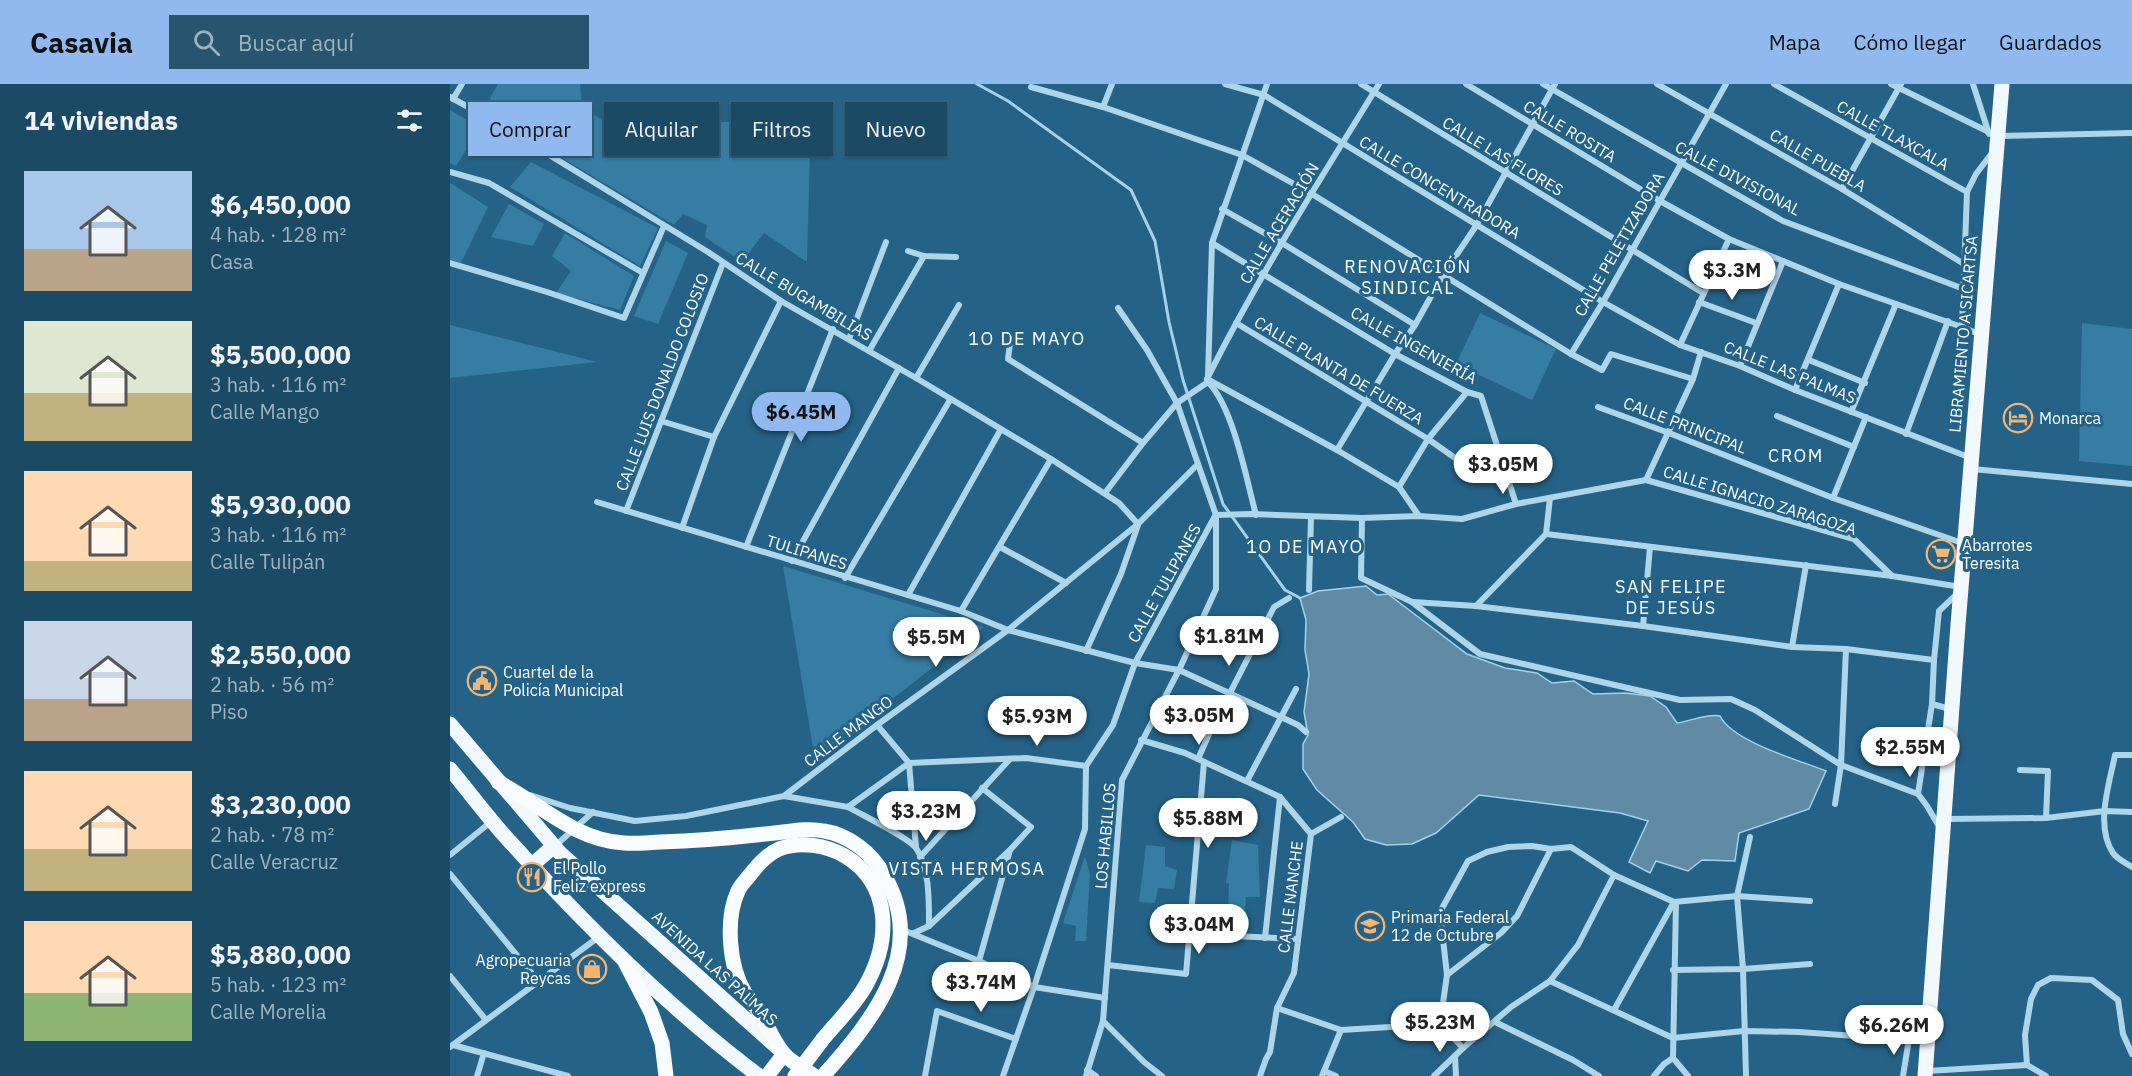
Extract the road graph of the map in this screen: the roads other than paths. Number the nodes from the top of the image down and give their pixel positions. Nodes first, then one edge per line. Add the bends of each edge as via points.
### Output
1 (462, 84) edge
2 (1112, 84) edge
3 (1225, 84) edge
4 (1267, 84) edge
5 (1361, 84) edge
6 (1379, 84) edge
7 (1466, 84) edge
8 (1543, 84) edge
9 (1657, 84) edge
10 (1726, 84) edge
11 (1774, 84) edge
12 (1891, 84) edge
13 (1973, 84) edge
14 (2002, 84) edge
15 (1900, 86) edge
16 (1031, 87) dead end
17 (1554, 87) edge
18 (1374, 92) junction
19 (1264, 95) junction
20 (452, 98) edge
21 (1103, 107) junction
22 (1710, 114) junction
23 (1533, 125) junction
24 (2132, 133) edge
25 (1870, 138) junction
26 (1994, 139) junction
27 (1343, 143) junction
28 (1242, 155) junction
29 (1681, 163) junction
30 (450, 172) edge
31 (1505, 173) junction
32 (1842, 189) junction
33 (1966, 192) junction
34 (1312, 194) junction
35 (1660, 201) junction
36 (1222, 209) junction
37 (664, 226) junction
38 (1476, 226) junction
39 (1729, 239) junction
40 (886, 242) dead end
41 (1212, 243) junction
42 (1282, 243) junction
43 (1633, 249) junction
44 (908, 250) dead end
45 (924, 256) junction
46 (956, 257) dead end
47 (1783, 261) junction
48 (450, 263) edge
49 (723, 263) junction
50 (1964, 264) junction
51 (643, 273) junction
52 (1264, 273) junction
53 (1443, 275) junction
54 (1839, 284) junction
55 (1964, 289) junction
56 (1702, 293) junction
57 (781, 301) junction
58 (1603, 302) junction
59 (1699, 302) junction
60 (1896, 304) junction
61 (959, 305) dead end
62 (1118, 308) dead end
63 (1948, 321) junction
64 (1236, 323) junction
65 (1756, 323) junction
66 (1415, 325) junction
67 (1962, 327) junction
68 (833, 329) junction
69 (1011, 335) dead end
70 (1981, 335) junction
71 (849, 339) junction
72 (1680, 345) junction
73 (869, 351) junction
74 (1701, 352) junction
75 (1395, 354) junction
76 (1571, 354) junction
77 (1809, 360) junction
78 (1740, 366) junction
79 (899, 368) junction
80 (916, 378) junction
81 (1693, 379) junction
82 (1208, 381) junction
83 (1864, 383) junction
84 (1795, 390) junction
85 (1467, 393) junction
86 (950, 400) junction
87 (1366, 402) junction
88 (1177, 404) junction
89 (1598, 407) dead end
90 (1851, 412) junction
91 (1777, 416) dead end
92 (1866, 417) junction
93 (661, 421) junction
94 (1001, 429) junction
95 (1669, 432) junction
96 (1906, 434) junction
97 (714, 437) junction
98 (1428, 439) junction
99 (1143, 443) junction
100 (1854, 447) junction
101 (1337, 450) junction
102 (1052, 459) junction
103 (1458, 460) dead end
104 (1198, 464) junction
105 (1971, 464) junction
106 (1646, 480) junction
107 (2132, 484) edge
108 (1399, 487) junction
109 (1105, 493) junction
110 (1550, 498) junction
111 (1833, 498) junction
112 (597, 502) dead end
113 (1516, 504) junction
114 (626, 511) junction
115 (1253, 514) junction
116 (1219, 515) junction
117 (1419, 516) junction
118 (1311, 517) junction
119 (1362, 518) junction
120 (1138, 524) junction
121 (682, 528) junction
122 (1546, 534) junction
123 (1965, 544) junction
124 (746, 547) junction
125 (1000, 547) junction
126 (1650, 547) junction
127 (792, 561) junction
128 (1806, 565) junction
129 (1892, 576) junction
130 (845, 578) junction
131 (1066, 583) junction
132 (1962, 588) junction
133 (1309, 590) dead end
134 (908, 595) junction
135 (1289, 598) dead end
136 (1412, 602) junction
137 (1476, 606) junction
138 (961, 611) junction
139 (1643, 626) junction
140 (1008, 630) junction
141 (1791, 647) junction
142 (1846, 649) junction
143 (1086, 651) junction
144 (1934, 660) junction
145 (1135, 663) junction
146 (1179, 670) junction
147 (1296, 689) dead end
148 (1230, 693) junction
149 (1932, 704) junction
150 (1953, 709) junction
151 (1281, 717) junction
152 (450, 724) edge
153 (877, 725) junction
154 (1306, 732) dead end
155 (463, 740) junction
156 (1141, 740) junction
157 (450, 750) edge
158 (2132, 754) edge
159 (1010, 758) junction
160 (1201, 760) junction
161 (909, 763) junction
162 (1841, 765) junction
163 (1086, 766) junction
164 (450, 769) edge
165 (2019, 770) dead end
166 (1247, 781) junction
167 (504, 785) junction
168 (982, 788) junction
169 (1918, 794) junction
170 (784, 796) junction
171 (1280, 797) junction
172 (1835, 804) dead end
173 (848, 807) junction
174 (2105, 811) junction
175 (593, 812) junction
176 (2132, 812) edge
177 (1341, 817) dead end
178 (2046, 818) junction
179 (493, 821) junction
180 (1944, 826) junction
181 (576, 830) junction
182 (1311, 834) junction
183 (1750, 837) dead end
184 (554, 846) junction
185 (916, 847) junction
186 (1551, 849) junction
187 (1010, 850) junction
188 (450, 855) edge
189 (920, 857) junction
190 (532, 866) junction
191 (2132, 867) edge
192 (450, 874) edge
193 (1614, 875) junction
194 (1737, 896) junction
195 (1810, 901) dead end
196 (1675, 902) junction
197 (929, 926) junction
198 (908, 931) junction
199 (1188, 934) junction
200 (600, 936) junction
201 (1265, 938) junction
202 (1299, 939) junction
203 (624, 960) junction
204 (979, 961) junction
205 (1810, 964) dead end
206 (1108, 965) junction
207 (1743, 969) junction
208 (1673, 970) junction
209 (1447, 975) junction
210 (450, 976) edge
211 (538, 981) junction
212 (1550, 981) junction
213 (1035, 987) junction
214 (1105, 998) junction
215 (1277, 1008) junction
216 (1614, 1010) junction
217 (486, 1020) junction
218 (1102, 1021) junction
219 (1495, 1022) junction
220 (1440, 1024) junction
221 (1341, 1030) junction
222 (1744, 1031) junction
223 (1673, 1038) junction
224 (1016, 1039) junction
225 (1909, 1040) junction
226 (1927, 1041) junction
227 (451, 1046) edge
228 (1463, 1047) junction
229 (484, 1053) junction
230 (784, 1054) junction
231 (2132, 1054) edge
232 (1455, 1056) junction
233 (1673, 1058) junction
234 (2027, 1065) junction
235 (1087, 1073) edge
236 (1323, 1073) edge
237 (1926, 1073) edge
238 (477, 1076) edge
239 (568, 1076) edge
240 (666, 1076) edge
241 (759, 1076) edge
242 (767, 1076) edge
243 (795, 1076) edge
244 (814, 1076) edge
245 (823, 1076) edge
246 (925, 1076) edge
247 (1003, 1076) edge
248 (1096, 1076) edge
249 (1161, 1076) edge
250 (1260, 1076) edge
251 (1336, 1076) edge
252 (1434, 1076) edge
253 (1456, 1076) edge
254 (1599, 1076) edge
255 (1654, 1076) edge
256 (1688, 1076) edge
257 (1746, 1076) edge
258 (1903, 1076) edge
259 (2046, 1076) edge

1 - 20 street
2 - 21 street
3 - 19 street, CALLE CONCENTRADORA
4 - 19 street
5 - 18 street, CALLE LAS FLORES
6 - 18 street, CALLE ACERACIÓN
7 - 23 street, CALLE ROSITA
8 - 17 street, CALLE DIVISIONAL
9 - 22 street, CALLE PUEBLA
10 - 22 street, CALLE PELETIZADORA
11 - 25 street, CALLE TLAXCALA
12 - 15 street
13 - 26 street
14 - 26 main road, LIBRAMIENTO A SICARTSA
15 - 25 street
15 - 26 street
16 - 21 street
17 - 23 street
17 - 29 street, CALLE DIVISIONAL
18 - 27 street, CALLE ACERACIÓN
18 - 31 street, CALLE LAS FLORES
19 - 27 street, CALLE CONCENTRADORA
19 - 28 street
20 - 37 street, CALLE BUGAMBILIAS
21 - 28 street
22 - 29 street, CALLE PELETIZADORA
22 - 32 street, CALLE PUEBLA
23 - 31 street
23 - 35 street, CALLE ROSITA
24 - 26 street
25 - 32 street
25 - 33 street, CALLE TLAXCALA
26 - 33 street
26 - 70 main road, LIBRAMIENTO A SICARTSA
27 - 34 street, CALLE ACERACIÓN
27 - 38 street, CALLE CONCENTRADORA
28 - 34 street
28 - 36 street
29 - 35 street, CALLE PELETIZADORA
29 - 55 street, CALLE DIVISIONAL via 1784,221
30 - 51 street via 489,183
31 - 38 street
31 - 43 street, CALLE LAS FLORES
32 - 50 street, CALLE PUEBLA
33 - 50 street
34 - 42 street, CALLE ACERACIÓN
34 - 53 street
35 - 39 street, CALLE ROSITA
35 - 43 street, CALLE PELETIZADORA
36 - 41 street
36 - 42 street
37 - 49 street, CALLE BUGAMBILIAS
37 - 51 street
38 - 53 street
38 - 58 street, CALLE CONCENTRADORA
39 - 47 street, CALLE ROSITA
39 - 56 street
40 - 71 street
41 - 52 street, CALLE INGENIERÍA
41 - 82 street
42 - 52 street, CALLE ACERACIÓN
42 - 66 street
43 - 56 street, CALLE LAS FLORES
43 - 58 street, CALLE PELETIZADORA
44 - 45 street
45 - 46 street
45 - 73 street
47 - 54 street, CALLE ROSITA
47 - 65 street
48 - 51 street via 624,318
49 - 57 street, CALLE BUGAMBILIAS
49 - 93 street, CALLE LUIS DONALDO COLOSIO
50 - 55 street
52 - 64 street, CALLE ACERACIÓN
52 - 75 street, CALLE INGENIERÍA
53 - 66 street
53 - 76 street
54 - 60 street, CALLE ROSITA
54 - 77 street
55 - 67 street
56 - 59 street
57 - 68 street, CALLE BUGAMBILIAS
57 - 97 street
58 - 72 street, CALLE LAS PALMAS
58 - 76 street, CALLE PELETIZADORA
59 - 65 street
59 - 72 street
60 - 63 street, CALLE ROSITA
60 - 83 street
61 - 80 street
62 - 88 street, LOS HABILLOS
63 - 67 street, CALLE ROSITA
63 - 96 street
64 - 82 street, CALLE ACERACIÓN
64 - 87 street, CALLE PLANTA DE FUERZA
65 - 78 street
66 - 75 street
67 - 70 street, CALLE ROSITA
68 - 71 street, CALLE BUGAMBILIAS
68 - 124 street
69 - 99 street via 1008,359
70 - 105 main road, LIBRAMIENTO A SICARTSA
71 - 73 street, CALLE BUGAMBILIAS
72 - 74 street, CALLE LAS PALMAS
73 - 79 street, CALLE BUGAMBILIAS
74 - 78 street, CALLE LAS PALMAS
74 - 81 street
75 - 85 street, CALLE INGENIERÍA
75 - 87 street
76 - 81 street via 1602,370 1611,354
77 - 83 street
77 - 84 street
78 - 84 street, CALLE LAS PALMAS
79 - 80 street, CALLE BUGAMBILIAS
79 - 127 street
80 - 86 street, CALLE BUGAMBILIAS
81 - 95 street
82 - 88 street, CALLE ACERACIÓN
82 - 101 street
82 - 115 street via 1218,393 1234,434
83 - 90 street
84 - 90 street, CALLE LAS PALMAS
85 - 98 street
85 - 113 street, CALLE INGENIERÍA via 1481,396
86 - 94 street, CALLE BUGAMBILIAS
86 - 130 street
87 - 98 street, CALLE PLANTA DE FUERZA
87 - 101 street
88 - 99 street, CALLE ACERACIÓN
88 - 104 street, LOS HABILLOS
89 - 95 street, CALLE PRINCIPAL
90 - 92 street, CALLE LAS PALMAS
91 - 100 street
92 - 96 street, CALLE LAS PALMAS
92 - 100 street
93 - 97 street
93 - 114 street, CALLE LUIS DONALDO COLOSIO
94 - 102 street, CALLE BUGAMBILIAS
94 - 134 street
95 - 106 street
95 - 111 street, CALLE PRINCIPAL
96 - 105 street, CALLE LAS PALMAS
97 - 121 street
98 - 103 street, CALLE PLANTA DE FUERZA
98 - 108 street
99 - 109 street, CALLE ACERACIÓN
100 - 111 street
101 - 108 street
102 - 109 street, CALLE BUGAMBILIAS
102 - 125 street
104 - 116 street, LOS HABILLOS
104 - 120 street, CALLE MANGO
105 - 107 street, CALLE LAS PALMAS
105 - 123 main road, LIBRAMIENTO A SICARTSA
106 - 110 street, CALLE IGNACIO ZARAGOZA
106 - 129 street, CALLE IGNACIO ZARAGOZA via 1854,539
108 - 117 street
109 - 120 street, CALLE BUGAMBILIAS
110 - 113 street, CALLE IGNACIO ZARAGOZA
110 - 122 street
111 - 123 street, CALLE PRINCIPAL
112 - 114 street, TULIPANES
113 - 117 street, CALLE IGNACIO ZARAGOZA via 1462,519
114 - 121 street, TULIPANES
115 - 116 street, CALLE IGNACIO ZARAGOZA
115 - 118 street, CALLE IGNACIO ZARAGOZA
116 - 145 street, CALLE TULIPANES
116 - 146 street, LOS HABILLOS via 1216,589
117 - 119 street, CALLE IGNACIO ZARAGOZA
118 - 119 street, CALLE IGNACIO ZARAGOZA
118 - 133 street
119 - 136 street via 1361,578
120 - 131 street, CALLE MANGO
120 - 143 street via 1121,574
121 - 124 street, TULIPANES
122 - 126 street
122 - 137 street
123 - 132 main road, LIBRAMIENTO A SICARTSA
124 - 127 street, TULIPANES
125 - 131 street
125 - 138 street
126 - 128 street
126 - 139 street
127 - 130 street, TULIPANES
128 - 129 street
128 - 141 street
129 - 132 street
130 - 134 street, TULIPANES
131 - 140 street, CALLE MANGO
132 - 144 street via 1939,611
132 - 150 main road, LIBRAMIENTO A SICARTSA
134 - 138 street, TULIPANES
135 - 148 street via 1274,607
136 - 137 street
136 - 162 street via 1480,654 1680,700 1731,699
137 - 139 street
138 - 140 street, TULIPANES
139 - 141 street
140 - 143 street, CALLE TULIPANES
140 - 153 street, CALLE MANGO
141 - 142 street
142 - 144 street
142 - 162 street
143 - 145 street, CALLE TULIPANES
144 - 149 street
145 - 146 street, CALLE TULIPANES
145 - 163 street via 1113,724
146 - 148 street, CALLE TULIPANES
146 - 156 street, LOS HABILLOS
147 - 151 street
148 - 151 street, CALLE TULIPANES
148 - 160 street
149 - 150 street
149 - 169 street
150 - 180 main road, LIBRAMIENTO A SICARTSA
151 - 154 street, CALLE TULIPANES
151 - 166 street
152 - 155 main road, AVENIDA LAS PALMAS
153 - 161 street
153 - 170 street, CALLE MANGO
155 - 157 main road
155 - 167 main road, AVENIDA LAS PALMAS
156 - 160 street, CALLE NANCHE
156 - 206 street, LOS HABILLOS via 1122,780
158 - 174 street via 2115,755
159 - 161 street
159 - 163 street
159 - 168 street
160 - 166 street, CALLE NANCHE
160 - 199 street
161 - 173 street
161 - 185 street
162 - 169 street
162 - 172 street
163 - 213 street via 1085,829
164 - 179 main road
165 - 178 street via 2048,771
166 - 171 street, CALLE NANCHE
167 - 175 street, CALLE MANGO
167 - 181 highway
167 - 184 main road, AVENIDA LAS PALMAS
168 - 187 street via 1031,827
168 - 189 street
169 - 180 street
170 - 173 street
170 - 175 street, CALLE MANGO via 686,816 635,821
171 - 182 street, CALLE NANCHE
171 - 201 street
173 - 185 street
174 - 176 street
174 - 178 street
174 - 191 street via 2105,839 2114,856
175 - 181 street
177 - 182 street
178 - 180 street
179 - 188 street
179 - 190 main road
180 - 226 main road, LIBRAMIENTO A SICARTSA
181 - 184 street
181 - 198 highway via 622,843 823,830 851,841 872,858 894,894
182 - 202 street, CALLE NANCHE
183 - 194 street
184 - 190 main road
184 - 230 main road, AVENIDA LAS PALMAS
185 - 189 street
186 - 193 street via 1571,847
186 - 209 street via 1517,916 1502,933
186 - 209 street via 1508,847 1468,861 1440,912
187 - 197 street
187 - 204 street
189 - 197 street via 928,885
190 - 200 main road
192 - 211 street
193 - 196 street
193 - 212 street via 1578,945
194 - 195 street
194 - 196 street
194 - 207 street
196 - 208 street
196 - 216 street
197 - 198 street
198 - 204 street
198 - 245 highway via 882,999
199 - 201 street
199 - 206 street via 1186,974
200 - 203 main road
200 - 211 street
201 - 202 street
202 - 215 street, CALLE NANCHE via 1294,974
203 - 240 highway via 651,1012 662,1043
203 - 241 main road
204 - 213 street
205 - 207 street
206 - 214 street, LOS HABILLOS
207 - 208 street
207 - 222 street
208 - 223 street
209 - 220 street
210 - 217 street
211 - 217 street
212 - 216 street
212 - 219 street
213 - 214 street
213 - 224 street
214 - 218 street, LOS HABILLOS
215 - 221 street
215 - 250 street, CALLE NANCHE via 1270,1052
216 - 223 street
217 - 227 street
218 - 235 street, LOS HABILLOS
218 - 249 street
219 - 228 street
219 - 254 street
220 - 221 street
220 - 228 street
221 - 236 street
222 - 223 street
222 - 225 street
222 - 257 street
223 - 233 street
224 - 246 street via 937,1011
224 - 247 street
225 - 226 street
225 - 258 street
226 - 237 main road, LIBRAMIENTO A SICARTSA
227 - 229 street
228 - 232 street
229 - 238 street
229 - 239 street
230 - 242 highway
230 - 243 highway, bridge via 744,992 734,964 732,913 738,891 760,862 793,846 821,846 848,858 874,886 884,921 877,961 865,987
230 - 244 highway, AVENIDA LAS PALMAS
231 - 234 street via 2123,1034 2118,1000 2092,980 2051,978 2038,985 2031,999 2025,1035
232 - 252 street
232 - 253 street
233 - 255 street
233 - 256 street
234 - 237 street
234 - 259 street
235 - 248 street
236 - 251 street

